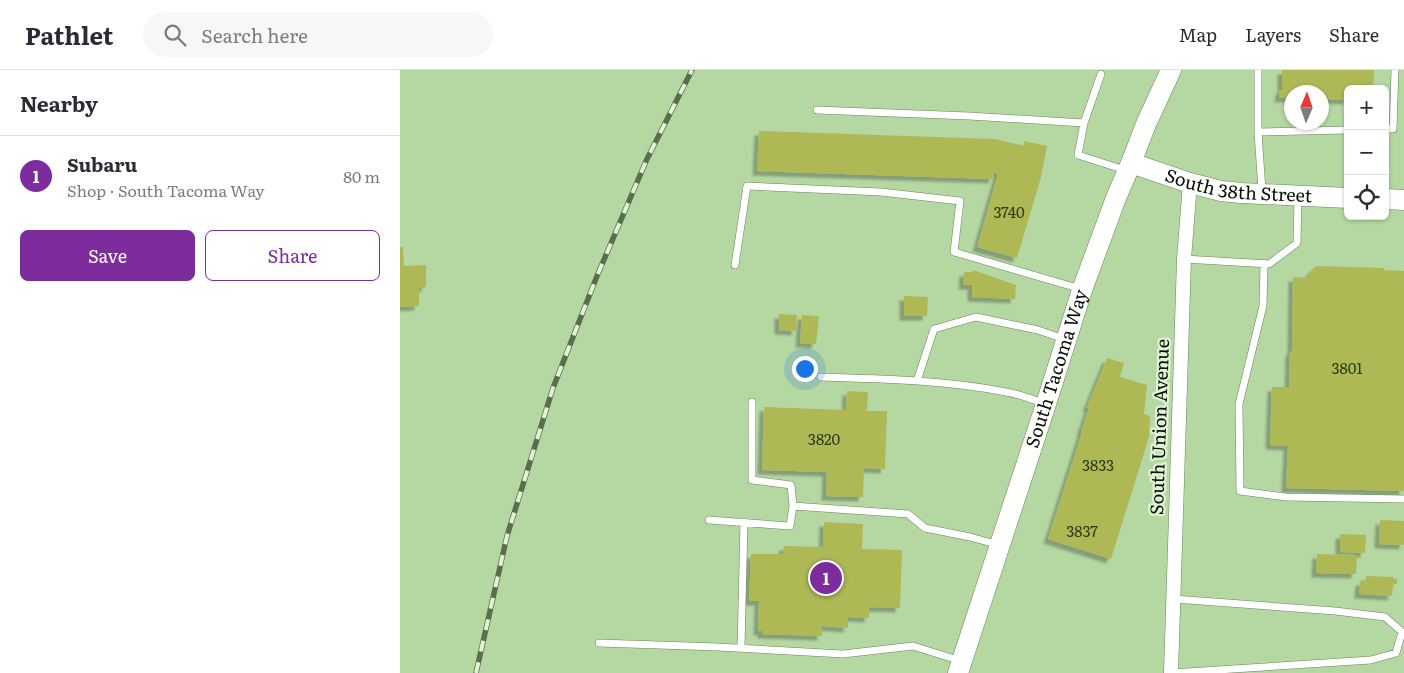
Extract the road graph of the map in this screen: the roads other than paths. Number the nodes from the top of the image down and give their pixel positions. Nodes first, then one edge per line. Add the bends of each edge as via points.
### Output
1 (1171, 70) edge
2 (1258, 70) edge
3 (1395, 70) edge
4 (1100, 74) dead end
5 (817, 110) dead end
6 (1084, 123) junction
7 (1389, 129) edge
8 (1344, 130) edge
9 (1258, 132) junction
10 (1130, 167) junction
11 (1190, 183) junction
12 (1263, 194) junction
13 (1298, 196) junction
14 (1344, 198) edge
15 (1389, 199) edge
16 (1404, 200) edge
17 (1184, 259) junction
18 (735, 264) dead end
19 (1264, 264) junction
20 (1082, 290) junction
21 (1066, 340) junction
22 (821, 377) dead end
23 (917, 381) junction
24 (752, 402) dead end
25 (1046, 404) junction
26 (1404, 499) edge
27 (794, 506) junction
28 (709, 520) dead end
29 (744, 522) junction
30 (999, 545) junction
31 (1174, 599) junction
32 (599, 643) dead end
33 (741, 648) junction
34 (959, 667) edge
35 (1171, 673) edge

1 - 10 main road, South Tacoma Way
2 - 9 lane
3 - 7 lane via 1393,129
4 - 6 lane
5 - 6 lane
6 - 10 lane via 1078,155
8 - 9 lane
9 - 12 lane
10 - 11 main road, South 38th Street
10 - 20 main road, South Tacoma Way
11 - 12 main road, South 38th Street via 1221,191
11 - 17 street, South Union Avenue
12 - 13 main road, South 38th Street
13 - 14 main road, South 38th Street
13 - 19 lane via 1297,243 1269,264
15 - 16 main road
17 - 19 lane
17 - 31 street, South Union Avenue
18 - 20 lane via 747,186 882,192 960,200 954,252
19 - 26 lane via 1263,306 1239,404 1240,491 1286,497
20 - 21 main road, South Tacoma Way
21 - 23 lane via 976,316 934,329
21 - 25 main road, South Tacoma Way
22 - 23 lane
23 - 25 lane via 1008,392
24 - 27 lane via 752,480 791,485
25 - 30 main road, South Tacoma Way
27 - 29 lane via 790,526
27 - 30 lane via 908,514 925,528
28 - 29 lane
29 - 33 lane
30 - 34 main road, South Tacoma Way
31 - 35 street, South Union Avenue
31 - 35 lane via 1385,617 1402,632 1396,653 1371,660
32 - 33 lane
33 - 34 lane via 843,654 913,646

